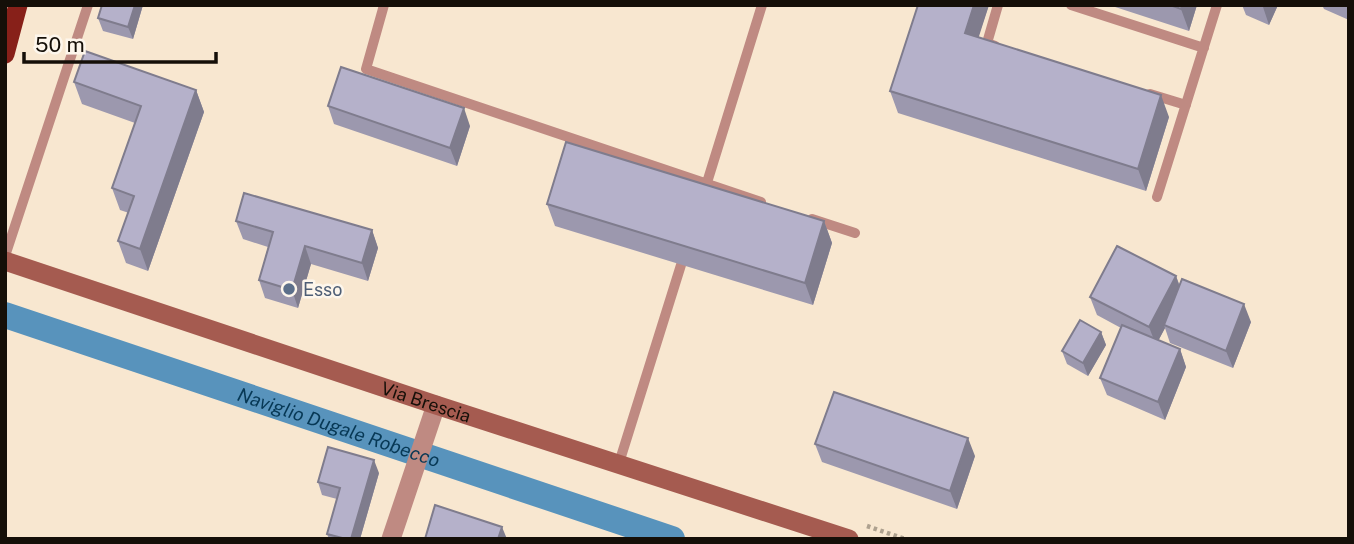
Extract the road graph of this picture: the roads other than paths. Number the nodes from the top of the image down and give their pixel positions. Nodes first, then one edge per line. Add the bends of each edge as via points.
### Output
1 (18, 5) edge
2 (88, 5) edge
3 (384, 5) edge
4 (762, 5) edge
5 (998, 5) edge
6 (1071, 5) edge
7 (1217, 5) edge
8 (1000, 47) edge
9 (1204, 48) junction
10 (5, 54) edge
11 (1133, 88) edge
12 (1186, 105) junction
13 (706, 184) junction
14 (1157, 197) dead end
15 (700, 203) edge
16 (768, 205) edge
17 (806, 217) edge
18 (855, 233) dead end
19 (5, 259) edge
20 (681, 265) edge
21 (436, 405) junction
22 (619, 463) junction
23 (391, 539) edge
24 (849, 539) edge

1 - 10 highway
2 - 19 lane
3 - 13 lane via 366,69
4 - 13 lane
5 - 8 lane via 987,43
6 - 9 lane
7 - 9 lane
9 - 12 lane
11 - 12 lane
12 - 14 lane
13 - 15 lane
13 - 16 lane
17 - 18 lane
19 - 21 main road, Via Brescia
20 - 22 lane
21 - 22 main road, Via Brescia
21 - 23 street
22 - 24 main road, Via Brescia

